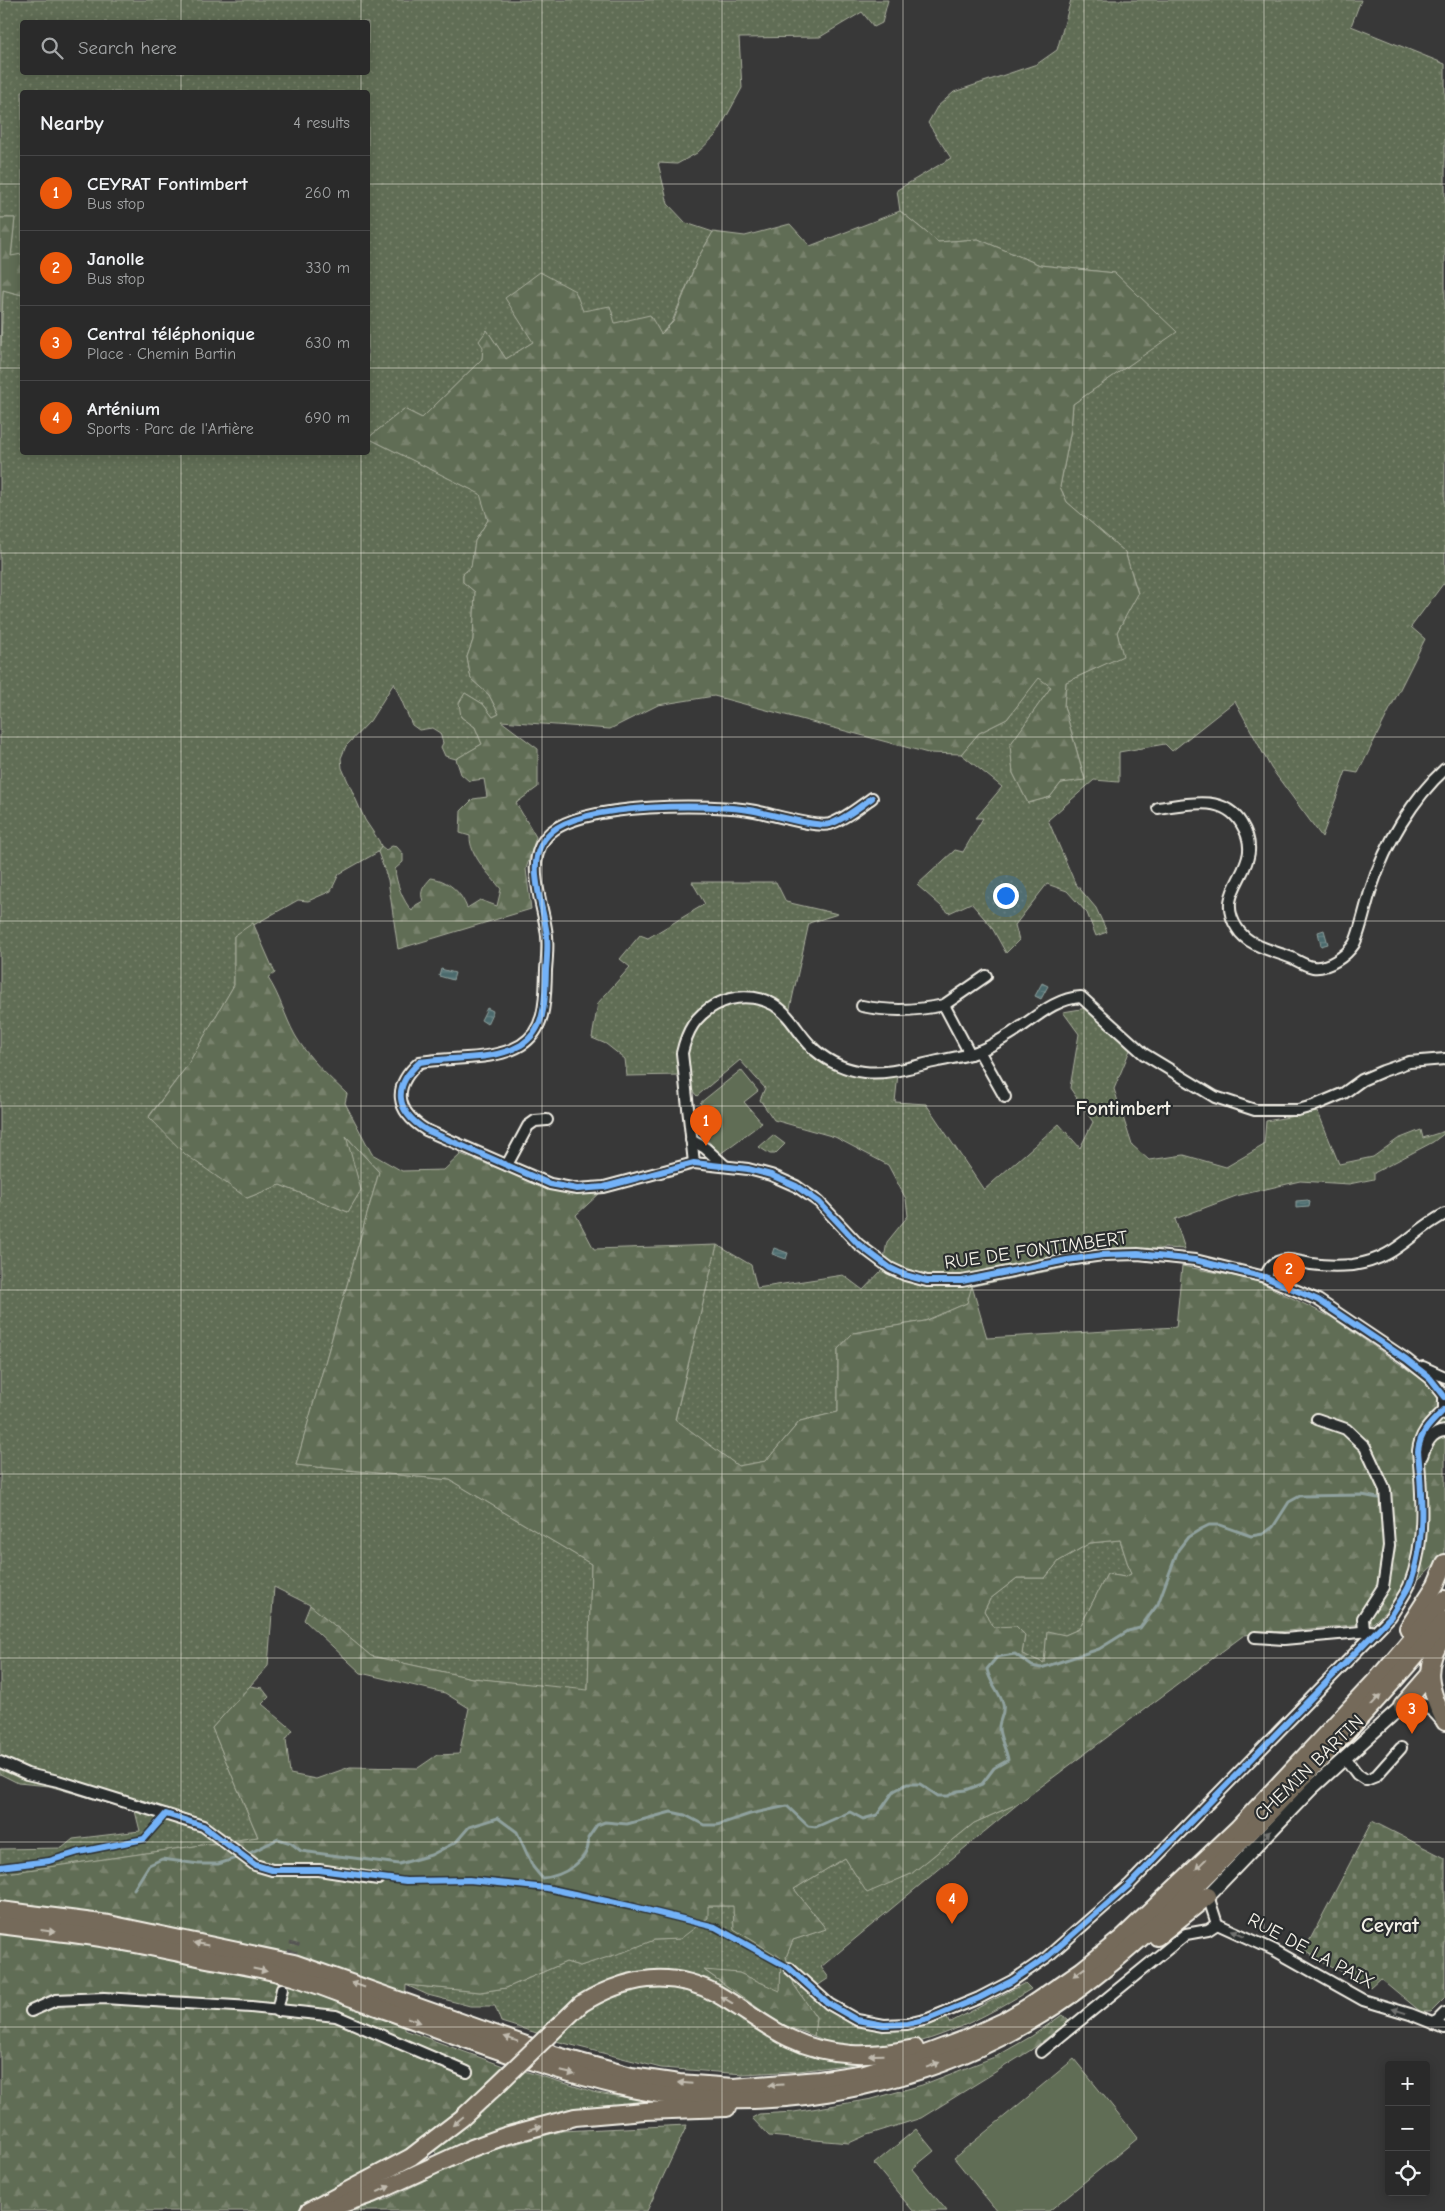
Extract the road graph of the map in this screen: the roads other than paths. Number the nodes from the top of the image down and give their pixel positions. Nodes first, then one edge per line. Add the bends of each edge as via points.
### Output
1 (1445, 768) edge
2 (872, 798) dead end
3 (1158, 808) dead end
4 (986, 976) dead end
5 (944, 1005) junction
6 (862, 1006) dead end
7 (974, 1052) junction
8 (1445, 1059) edge
9 (1005, 1098) dead end
10 (547, 1120) dead end
11 (691, 1140) junction
12 (694, 1163) junction
13 (507, 1165) junction
14 (724, 1165) junction
15 (1445, 1214) edge
16 (1266, 1277) junction
17 (1406, 1359) junction
18 (1445, 1377) edge
19 (1445, 1404) edge
20 (1317, 1419) dead end
21 (1445, 1431) edge
22 (1419, 1464) junction
23 (1445, 1563) edge
24 (1445, 1599) edge
25 (1445, 1620) edge
26 (1364, 1631) junction
27 (1377, 1631) junction
28 (1445, 1635) edge
29 (1255, 1637) dead end
30 (1429, 1675) junction
31 (1379, 1677) junction
32 (1402, 1706) junction
33 (1445, 1723) edge
34 (1401, 1748) dead end
35 (1344, 1758) junction
36 (0, 1762) edge
37 (378, 1879) dead end
38 (1208, 1896) junction
39 (0, 1910) edge
40 (1217, 1924) junction
41 (0, 1925) edge
42 (789, 1968) dead end
43 (282, 1989) tunnel mouth
44 (1072, 1994) junction
45 (1028, 2007) junction
46 (31, 2011) dead end
47 (276, 2011) junction
48 (1445, 2013) edge
49 (1434, 2024) junction
50 (1445, 2028) edge
51 (1041, 2052) dead end
52 (467, 2072) dead end
53 (818, 2094) junction
54 (309, 2211) edge
55 (322, 2211) edge

1 - 3 street via 1395,831 1372,883 1354,944 1333,964 1313,967 1246,940 1237,929 1231,916 1231,894 1248,862 1250,844 1236,815 1223,805 1201,802
2 - 13 street, RUE DE FONTIMBERT via 852,813 828,824 753,811 657,806 588,816 552,832 540,847 535,877 547,937 545,1010 538,1026 521,1045 506,1052 420,1062 402,1084 404,1110 412,1122
4 - 5 street
5 - 6 street via 922,1010
5 - 7 street
7 - 8 street via 1011,1033 1058,1001 1081,997 1144,1054 1215,1097 1255,1110 1298,1110 1313,1106 1383,1071 1409,1062
7 - 9 street
7 - 11 street via 882,1073 862,1072 829,1060 815,1050 775,1005 750,996 722,1001 693,1022 682,1052
10 - 13 street via 534,1121 528,1126
11 - 12 street
11 - 14 street
12 - 13 street, RUE DE FONTIMBERT via 604,1187 577,1189 550,1184
12 - 14 street, RUE DE FONTIMBERT
14 - 16 street, RUE DE FONTIMBERT via 771,1175 796,1186 819,1202 858,1244 874,1256 905,1275 927,1281 962,1281 1067,1260 1138,1254 1195,1260
15 - 16 street via 1394,1251 1374,1260 1333,1265 1284,1260 1275,1262
16 - 17 street, RUE DE FONTIMBERT via 1318,1300
17 - 18 street, RUE DE FONTIMBERT
17 - 19 street, RUE DE FONTIMBERT via 1430,1378
19 - 22 street via 1419,1440
20 - 26 street via 1346,1428 1365,1447 1385,1490 1389,1546 1383,1587 1363,1618
21 - 22 street via 1431,1437
22 - 27 street via 1422,1529 1417,1560 1408,1586 1391,1616
23 - 31 highway via 1421,1610
24 - 31 highway
44 -> 25 highway via 1184,1898 1314,1766 1417,1655
26 - 27 street
26 - 29 street via 1284,1639
27 - 42 street via 1130,1884 1047,1957 1012,1981 928,2019 884,2025 857,2020 829,2004
28 - 30 highway via 1432,1659
30 - 32 highway
30 - 33 highway via 1434,1699
31 -> 45 highway via 1244,1822 1174,1890 1122,1938
32 - 33 street via 1426,1704
32 - 35 street, CHEMIN BARTIN
34 - 35 street via 1376,1776 1366,1780
38 -> 35 street, CHEMIN BARTIN
36 - 37 street via 27,1774 203,1826 255,1865 272,1870 319,1870
38 - 40 street
38 - 44 highway via 1085,1994
45 -> 39 highway via 965,2040 865,2073 734,2087 679,2083 631,2076 554,2055 294,1964 109,1924
49 -> 40 street, RUE DE LA PAIX via 1363,2000 1274,1950
40 - 51 street via 1208,1930 1186,1934
41 -> 53 highway via 110,1939 291,1976 550,2068 633,2089 671,2096 754,2100
43 - 47 street
53 -> 44 highway via 877,2084 965,2053 1036,2018
45 -> 54 highway, bridge via 1015,2005 924,2046 883,2055 849,2055 789,2038 716,1993 688,1982 645,1978 623,1983 581,2004 462,2118 411,2157
46 - 47 street via 56,2000 104,1998
47 - 52 street via 336,2016
48 - 49 street
49 - 50 street, RUE DE LA PAIX
55 -> 53 highway via 372,2194 472,2148 575,2117 777,2106

